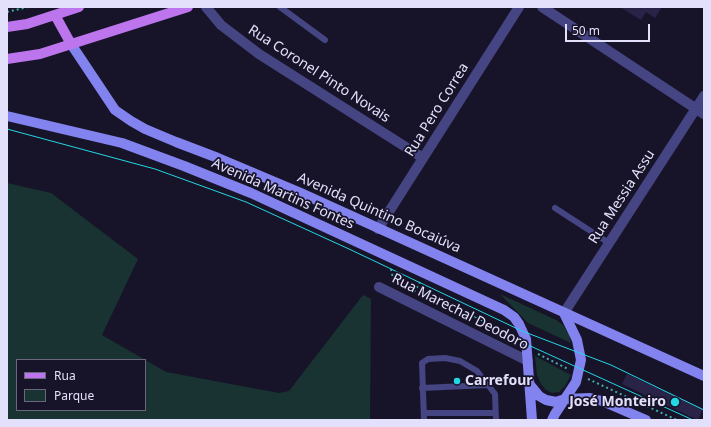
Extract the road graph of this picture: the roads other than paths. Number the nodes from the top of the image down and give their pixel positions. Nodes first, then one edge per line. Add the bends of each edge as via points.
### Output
1 (79, 7) edge
2 (188, 7) edge
3 (206, 7) edge
4 (280, 7) edge
5 (519, 7) edge
6 (542, 7) edge
7 (55, 15) junction
8 (7, 27) edge
9 (325, 40) dead end
10 (71, 44) junction
11 (7, 59) edge
12 (704, 96) edge
13 (700, 111) edge
14 (7, 116) edge
15 (423, 158) junction
16 (555, 208) dead end
17 (378, 229) junction
18 (609, 243) junction
19 (379, 287) dead end
20 (564, 313) junction
21 (528, 362) junction
22 (704, 376) edge
23 (488, 385) junction
24 (530, 385) junction
25 (422, 388) junction
26 (565, 399) junction
27 (495, 413) junction
28 (424, 417) edge
29 (496, 420) edge
30 (532, 420) edge
31 (552, 420) edge
32 (646, 420) edge

1 - 7 main road
2 - 10 main road
3 - 15 street, Rua Coronel Pinto Novais via 221,26 259,54
4 - 9 lane
5 - 15 street, Rua Pero Correa
6 - 13 street
7 - 8 main road
7 - 10 main road
10 - 11 main road via 40,54
10 - 17 main road, Avenida Quintino Bocaiúva via 115,110 131,121 301,193
12 - 13 street, Rua Messia Assu
13 - 18 street, Rua Messia Assu
14 - 21 main road, Avenida Martins Fontes via 122,143 252,193 504,310 519,324 526,344
15 - 17 street, Rua Pero Correa
16 - 18 lane
17 - 20 main road, Avenida Quintino Bocaiúva
18 - 20 street, Rua Messia Assu
19 - 21 street, Rua Marechal Deodoro
20 - 22 main road, Avenida Quintino Bocaiúva
20 - 26 main road via 577,340 581,360 579,375
21 - 24 main road
23 - 25 lane
23 - 25 lane via 470,365 445,358 428,359 423,362
23 - 27 lane via 494,394
24 - 26 main road via 546,400 556,402
24 - 30 main road
25 - 28 lane
26 - 31 main road
26 - 32 main road via 590,398 602,401
27 - 28 lane
27 - 29 lane

